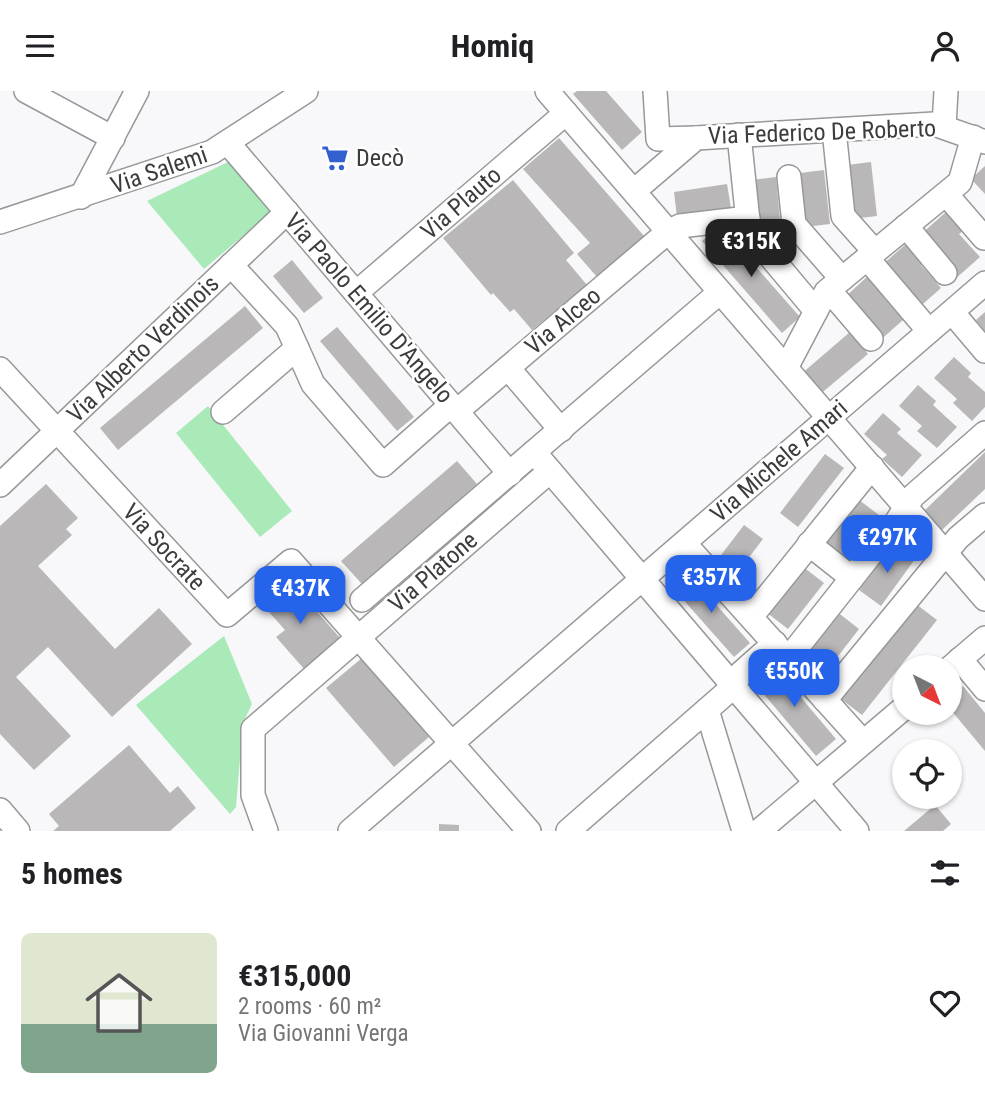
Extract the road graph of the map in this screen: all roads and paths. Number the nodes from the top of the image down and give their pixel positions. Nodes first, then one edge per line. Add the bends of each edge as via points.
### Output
1 (26, 91) edge
2 (137, 91) edge
3 (306, 91) edge
4 (547, 91) edge
5 (655, 91) edge
6 (946, 91) edge
7 (566, 113) junction
8 (944, 125) junction
9 (834, 130) junction
10 (740, 135) junction
11 (113, 138) junction
12 (696, 138) junction
13 (979, 139) edge
14 (228, 143) junction
15 (789, 177) dead end
16 (634, 191) junction
17 (946, 194) junction
18 (81, 197) junction
19 (286, 212) junction
20 (748, 218) junction
21 (0, 222) edge
22 (906, 226) junction
23 (669, 231) junction
24 (984, 238) edge
25 (871, 255) junction
26 (231, 265) junction
27 (945, 272) dead end
28 (985, 283) edge
29 (836, 284) junction
30 (720, 292) junction
31 (355, 293) junction
32 (816, 311) junction
33 (951, 312) junction
34 (929, 331) junction
35 (872, 339) dead end
36 (297, 348) junction
37 (985, 351) edge
38 (508, 368) junction
39 (786, 368) junction
40 (0, 369) edge
41 (454, 408) junction
42 (222, 412) dead end
43 (829, 418) junction
44 (561, 430) junction
45 (57, 431) junction
46 (985, 433) edge
47 (534, 452) junction
48 (872, 467) junction
49 (550, 471) junction
50 (510, 474) junction
51 (0, 485) edge
52 (906, 507) junction
53 (985, 515) edge
54 (684, 543) junction
55 (809, 544) junction
56 (945, 553) junction
57 (852, 578) junction
58 (642, 579) junction
59 (985, 599) edge
60 (362, 600) dead end
61 (751, 617) junction
62 (359, 637) junction
63 (985, 638) edge
64 (782, 651) junction
65 (962, 657) edge
66 (962, 669) edge
67 (733, 687) junction
68 (985, 689) edge
69 (825, 700) junction
70 (707, 710) junction
71 (892, 717) edge
72 (863, 742) junction
73 (452, 743) junction
74 (815, 783) junction
75 (0, 810) edge
76 (771, 827) edge
77 (18, 831) edge
78 (266, 831) edge
79 (350, 831) edge
80 (528, 831) edge
81 (568, 831) edge
82 (744, 831) edge
83 (857, 831) edge

1 - 11 street
2 - 11 street
3 - 14 street, Via Salemi
4 - 7 street
5 - 12 street via 658,139
6 - 8 street
7 - 16 street
7 - 31 street, Via Plauto
8 - 9 street, Via Federico De Roberto
8 - 13 street, Via Federico De Roberto
9 - 10 street, Via Federico De Roberto
9 - 25 street via 843,216
10 - 12 street, Via Federico De Roberto
10 - 20 street
11 - 18 street
12 - 16 street, Via Federico De Roberto
13 - 17 street via 960,182
14 - 18 street, Via Salemi
14 - 19 street, Via Paolo Emilio D'Angelo
15 - 29 street via 794,224
16 - 23 street
17 - 22 street
17 - 24 street
18 - 21 street, Via Salemi
19 - 26 street, Via Alberto Verdinois
19 - 31 street, Via Paolo Emilio D'Angelo
20 - 23 street
20 - 32 street via 749,231
22 - 25 street
22 - 27 street
23 - 30 street
23 - 38 street, Via Alceo
25 - 29 street
25 - 34 street
26 - 36 street via 287,325
26 - 45 street, Via Alberto Verdinois
28 - 33 street, Via Michele Amari
29 - 32 street
29 - 35 street
30 - 39 street
30 - 44 street
31 - 41 street, Via Paolo Emilio D'Angelo
32 - 39 street
33 - 34 street, Via Michele Amari
33 - 37 street
34 - 43 street, Via Michele Amari
36 - 41 street, Via Alceo via 313,384 383,465
36 - 42 street
38 - 41 street, Via Alceo
38 - 44 street
39 - 43 street
40 - 45 street, Via Socrate
41 - 50 street, Via Paolo Emilio D'Angelo
43 - 48 street
43 - 54 street, Via Michele Amari
44 - 47 street
45 - 51 street, Via Alberto Verdinois
45 - 62 street, Via Socrate via 227,615 291,561
46 - 52 street
47 - 49 street
47 - 50 street
48 - 52 street
48 - 55 street
49 - 58 street
49 - 62 street, Via Platone
50 - 60 street
52 - 56 street
52 - 57 street
53 - 56 street
54 - 58 street, Via Michele Amari
54 - 61 street
55 - 57 street
55 - 61 street
56 - 59 street
56 - 69 street
57 - 64 street
58 - 67 street
58 - 73 street, Via Michele Amari
61 - 64 street
62 - 73 street, Via Socrate
62 - 78 street, Via Platone via 253,729 253,795
63 - 65 street
64 - 67 street via 741,673
64 - 69 street
66 - 68 street
67 - 70 street
67 - 74 street
69 - 72 street
70 - 81 street
70 - 82 street
71 - 72 street
72 - 74 street
73 - 79 street, Via Michele Amari
73 - 80 street, Via Socrate
74 - 76 street
74 - 83 street
75 - 77 street

